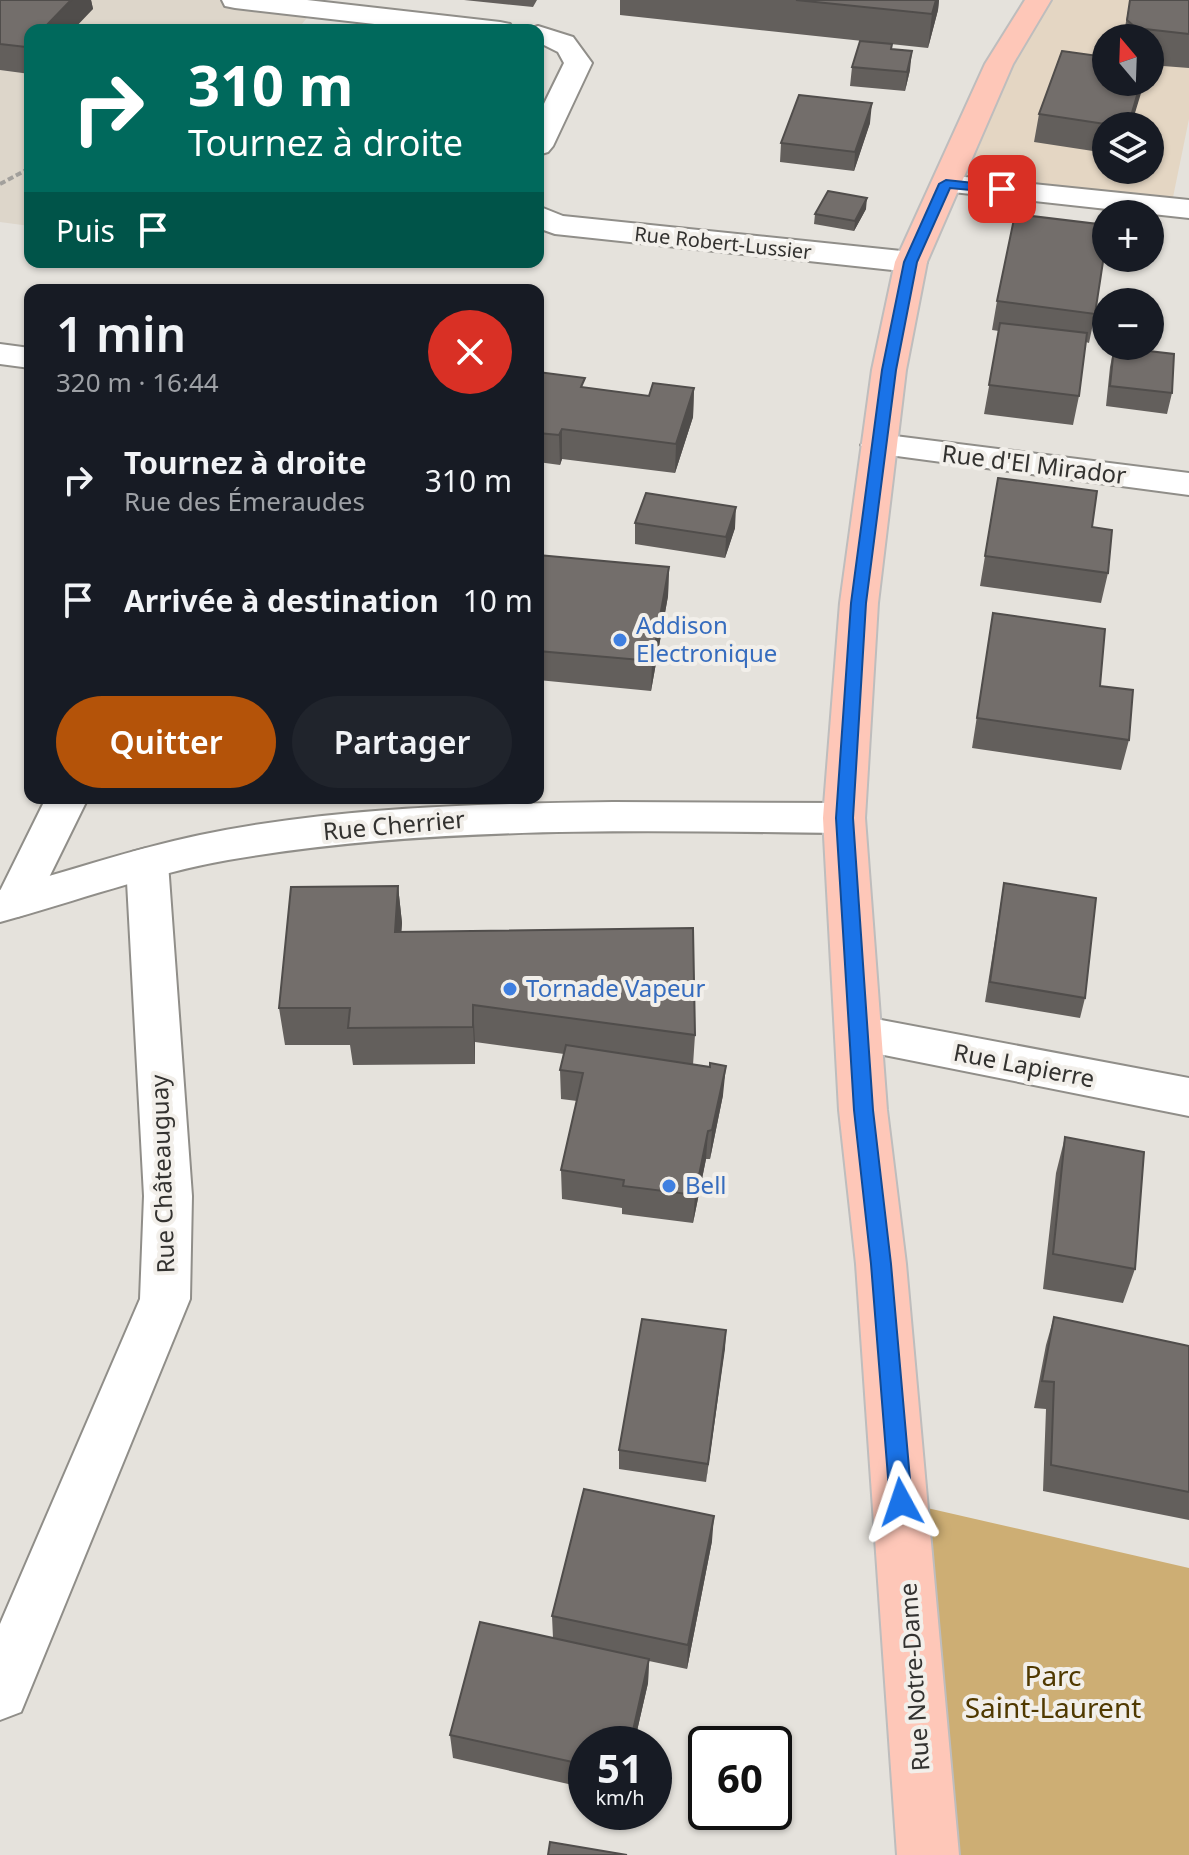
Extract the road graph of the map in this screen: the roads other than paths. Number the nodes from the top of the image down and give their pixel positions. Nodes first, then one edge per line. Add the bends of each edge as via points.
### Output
1 (235, 0) edge
2 (1038, 0) edge
3 (318, 4) edge
4 (458, 24) edge
5 (544, 36) edge
6 (544, 134) edge
7 (946, 184) junction
8 (1189, 209) edge
9 (544, 219) edge
10 (911, 262) junction
11 (0, 354) edge
12 (24, 357) edge
13 (879, 445) junction
14 (1189, 484) edge
15 (64, 804) edge
16 (844, 818) junction
17 (147, 863) junction
18 (8, 904) edge
19 (860, 1034) junction
20 (1189, 1097) edge
21 (2, 1681) edge
22 (928, 1855) edge

1 - 3 street
2 - 7 main road, Rue Notre-Dame via 999,64
3 - 4 street
5 - 6 street via 562,40 574,50 578,63
7 - 8 street
7 - 10 main road, Rue Notre-Dame
9 - 10 street, Rue Robert-Lussier via 555,225
10 - 13 main road, Rue Notre-Dame
11 - 12 street
13 - 14 street, Rue d'El Mirador
13 - 16 main road, Rue Notre-Dame via 859,603
15 - 18 street
16 - 17 street, Rue Cherrier via 469,819 227,845
16 - 19 main road, Rue Notre-Dame
17 - 18 street, Rue Cherrier
17 - 21 street, Rue Châteauguay via 168,1196 165,1299
19 - 20 street, Rue Lapierre
19 - 22 main road, Rue Notre-Dame

